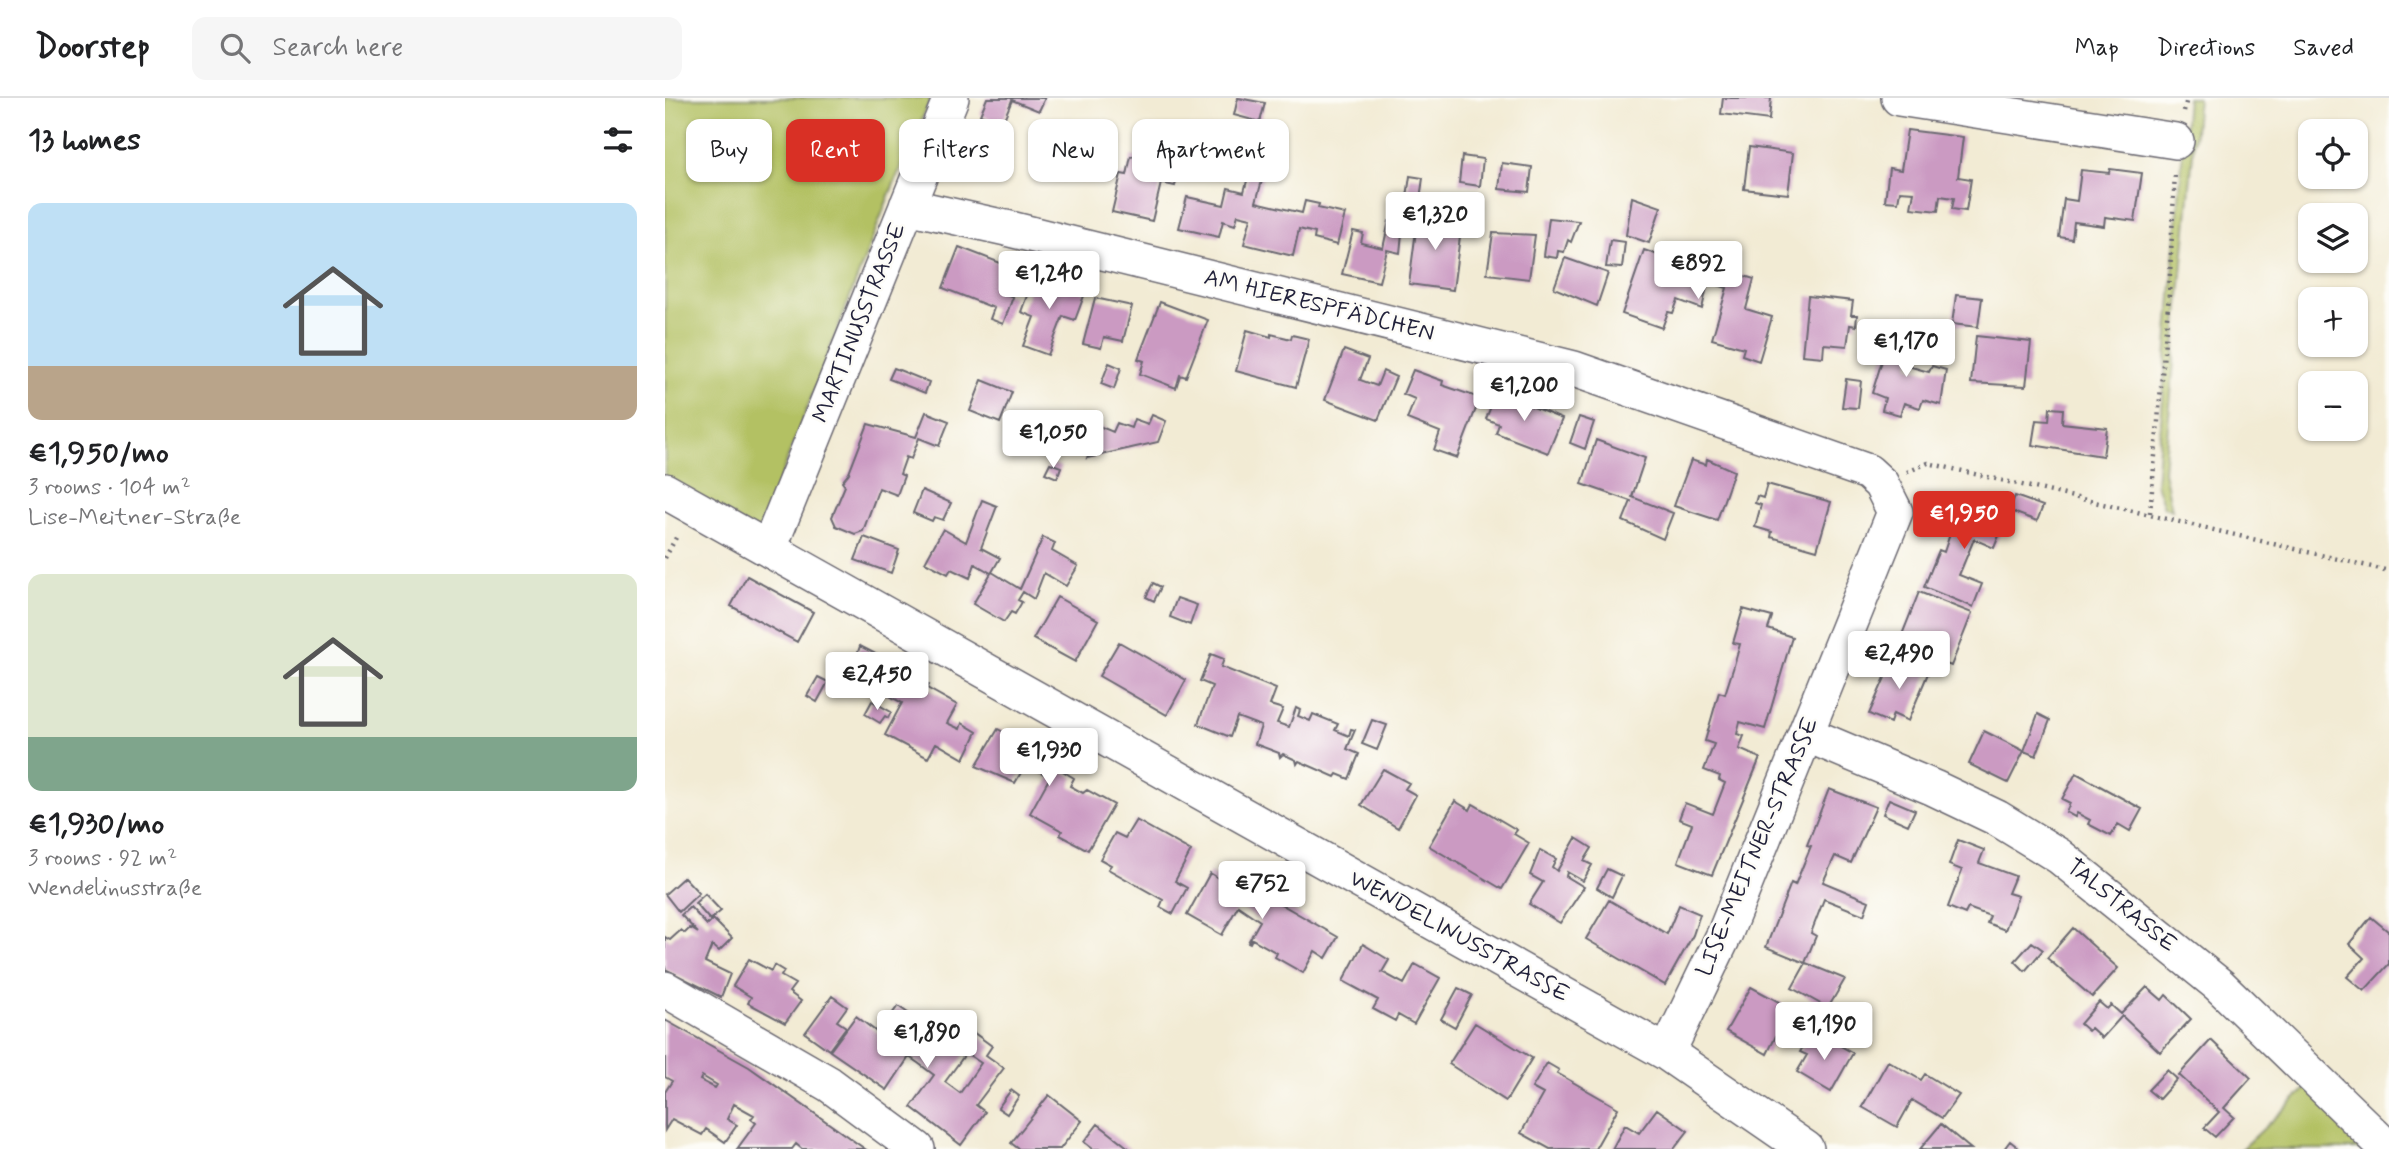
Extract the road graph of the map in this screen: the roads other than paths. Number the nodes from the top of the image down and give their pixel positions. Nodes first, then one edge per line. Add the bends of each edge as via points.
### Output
1 (951, 98) edge
2 (1899, 98) edge
3 (2176, 141) road end
4 (907, 206) junction
5 (1881, 484) joint
6 (665, 491) edge
7 (769, 548) junction
8 (1806, 734) junction
9 (665, 989) edge
10 (1667, 1053) junction
11 (917, 1149) edge
12 (1806, 1149) edge
13 (2388, 1149) edge

1 - 4 street, MARTINUSSTRASSE
2 - 3 street
4 - 5 street, AM HIERESPFÄDCHEN via 1574,369 1868,472
4 - 7 street, MARTINUSSTRASSE
5 - 8 street, LISE-MEITNER-STRASSE via 1895,512
6 - 7 street, WENDELINUSSTRASSE
7 - 10 street, WENDELINUSSTRASSE
8 - 10 street, LISE-MEITNER-STRASSE via 1725,933
8 - 13 street, TALSTRASSE via 1997,818 2059,856 2219,985
9 - 11 street via 829,1084
10 - 12 street, WENDELINUSSTRASSE

